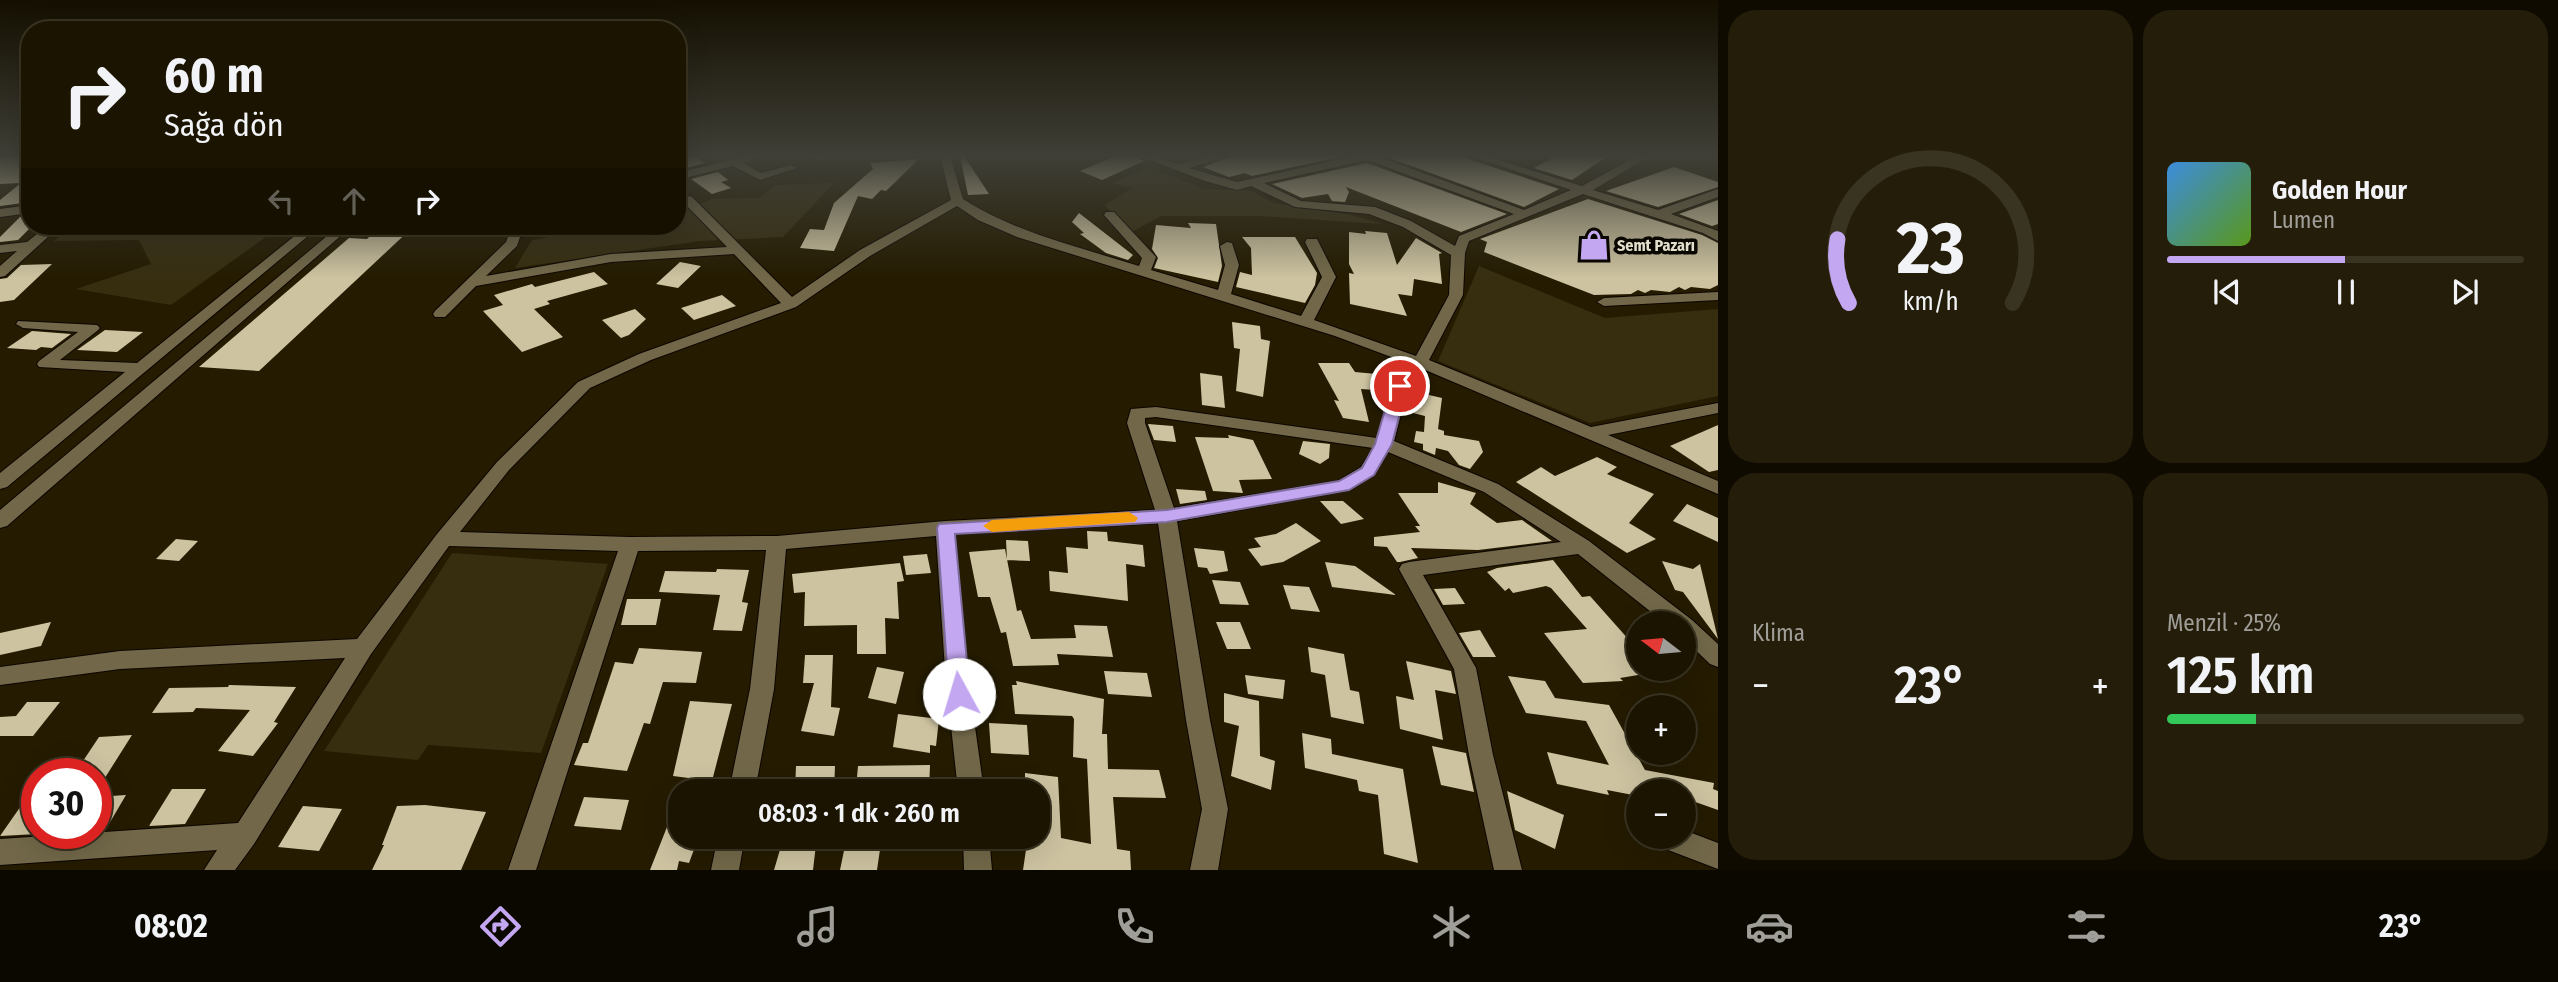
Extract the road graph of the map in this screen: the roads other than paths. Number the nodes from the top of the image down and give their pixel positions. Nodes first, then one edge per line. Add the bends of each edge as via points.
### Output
1 (956, 197) edge
2 (1282, 197) edge
3 (1478, 197) edge
4 (1567, 197) edge
5 (1608, 197) edge
6 (1708, 197) edge
7 (957, 201) junction
8 (686, 205) edge
9 (21, 210) edge
10 (0, 213) edge
11 (1525, 214) junction
12 (1660, 214) junction
13 (1110, 215) dead end
14 (1715, 233) edge
15 (43, 235) edge
16 (303, 235) edge
17 (335, 235) edge
18 (513, 235) edge
19 (1312, 242) dead end
20 (30, 246) junction
21 (1227, 246) dead end
22 (0, 249) edge
23 (737, 250) junction
24 (1458, 253) junction
25 (1143, 272) junction
26 (0, 273) edge
27 (476, 282) junction
28 (1718, 296) edge
29 (1223, 298) junction
30 (1604, 302) dead end
31 (791, 304) junction
32 (440, 314) dead end
33 (1305, 323) junction
34 (23, 324) dead end
35 (1420, 363) junction
36 (141, 368) junction
37 (1718, 408) edge
38 (1589, 433) junction
39 (1384, 444) junction
40 (0, 483) edge
41 (1718, 488) edge
42 (1167, 516) junction
43 (0, 520) edge
44 (946, 528) junction
45 (444, 540) junction
46 (777, 543) junction
47 (630, 544) junction
48 (1582, 546) junction
49 (1665, 611) edge
50 (1696, 637) edge
51 (363, 648) junction
52 (1718, 658) edge
53 (0, 676) edge
54 (743, 779) edge
55 (970, 779) edge
56 (246, 835) junction
57 (1696, 848) edge
58 (730, 849) edge
59 (977, 849) edge
60 (0, 852) edge
61 (1718, 856) edge
62 (218, 870) edge
63 (522, 870) edge
64 (726, 870) edge
65 (978, 870) edge
66 (1204, 870) edge
67 (1508, 870) edge

1 - 7 street
2 - 24 street via 1299,204 1371,210
3 - 11 street
4 - 11 street
5 - 12 street
6 - 12 street
7 - 25 street via 1022,234
7 - 31 street
8 - 23 street
9 - 10 street
11 - 24 street via 1464,239
12 - 14 street
13 - 25 street via 1149,257
15 - 20 street
16 - 36 street
17 - 43 street
18 - 27 street via 512,243
19 - 33 street via 1329,277
20 - 22 street
20 - 26 street
21 - 29 street via 1231,265
23 - 27 street via 611,258
23 - 31 street
24 - 35 street via 1456,295
25 - 29 street
27 - 32 street
28 - 30 street
29 - 33 street
31 - 45 street via 645,357 583,385 503,466
33 - 35 street
34 - 36 street via 92,328 45,364
35 - 38 street
35 - 39 street via 1400,386
36 - 40 street
37 - 38 street
38 - 41 street
39 - 42 street via 1368,471 1343,486
39 - 42 street via 1137,413 1136,423
39 - 48 street via 1491,488
42 - 44 street
42 - 66 street via 1215,809
44 - 46 street
44 - 55 street
45 - 47 street
45 - 51 street
46 - 47 street
46 - 54 street via 762,689
47 - 63 street
48 - 49 street
48 - 67 street via 1409,569 1465,668
50 - 52 street
51 - 53 street via 120,660
51 - 56 street
56 - 60 street
56 - 62 street
57 - 61 street
58 - 64 street
59 - 65 street

